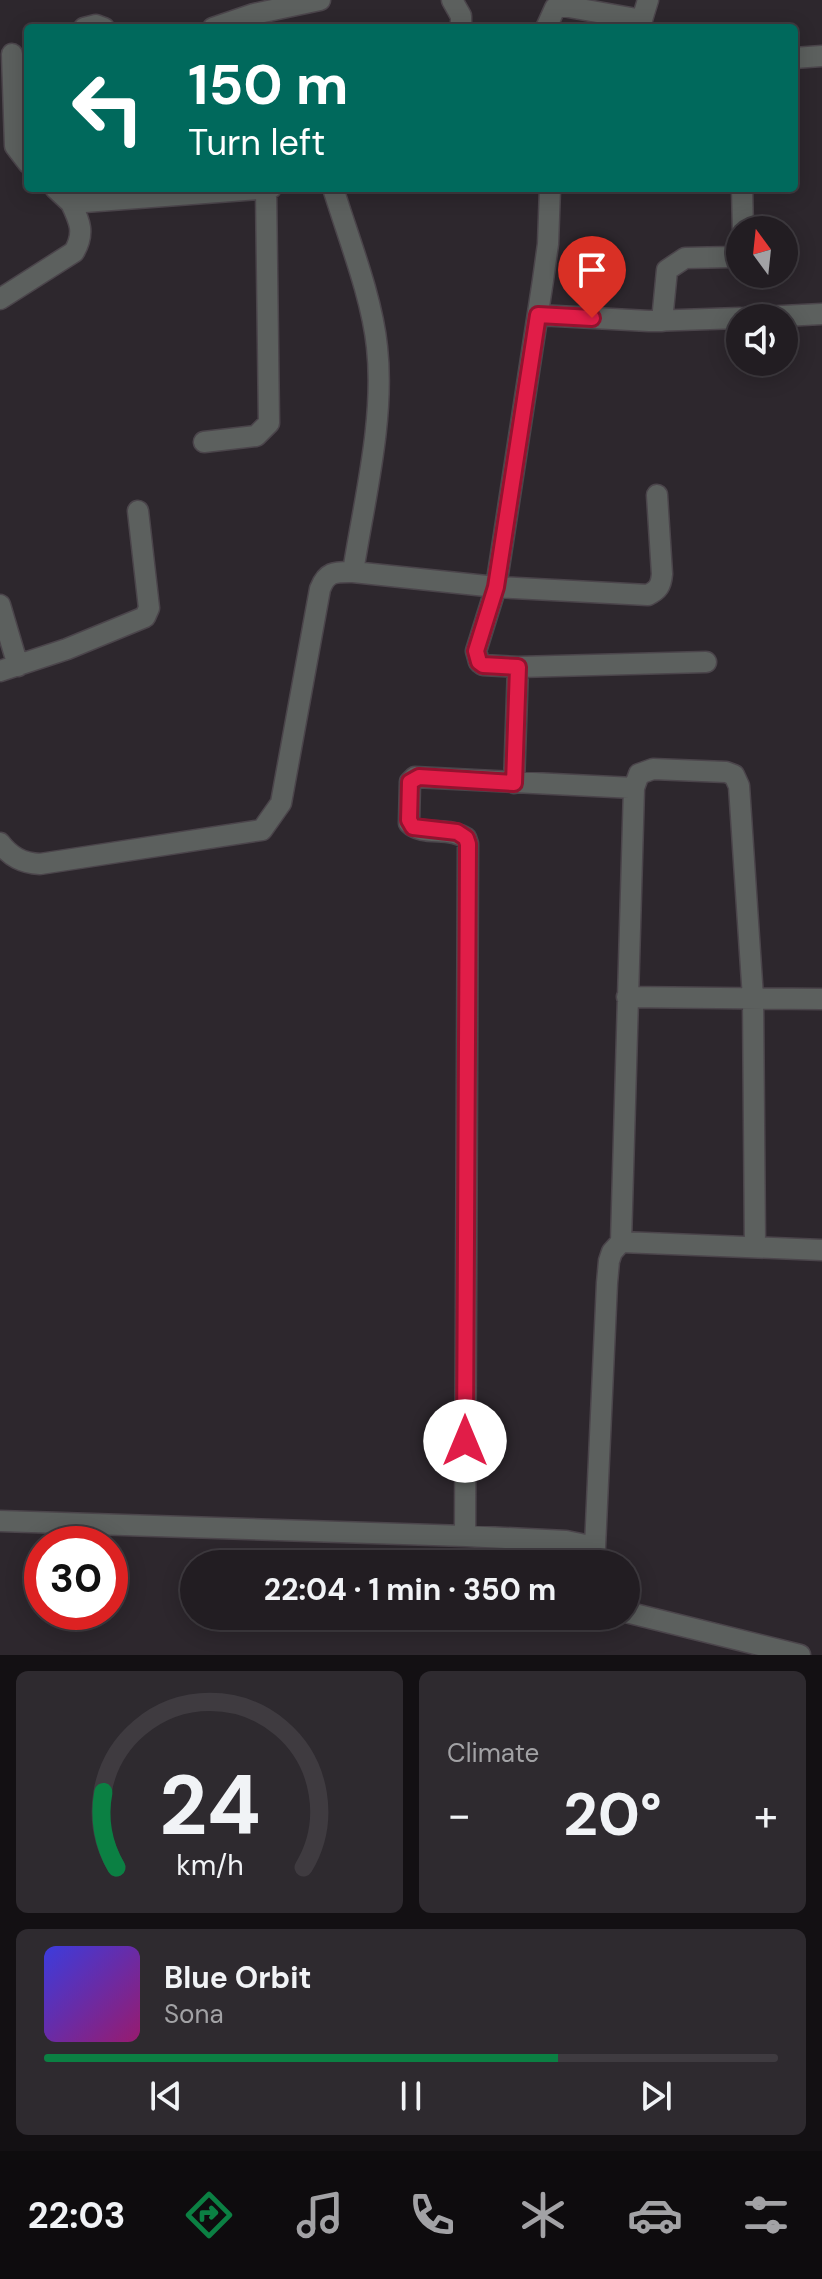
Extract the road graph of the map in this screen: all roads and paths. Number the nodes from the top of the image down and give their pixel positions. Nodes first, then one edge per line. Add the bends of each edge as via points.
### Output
1 (320, 0) edge
2 (452, 0) edge
3 (648, 0) edge
4 (225, 24) edge
5 (461, 24) edge
6 (548, 24) edge
7 (639, 24) edge
8 (642, 24) edge
9 (13, 52) edge
10 (822, 56) edge
11 (798, 58) edge
12 (8, 139) edge
13 (24, 159) edge
14 (59, 192) edge
15 (216, 192) edge
16 (269, 192) edge
17 (334, 192) edge
18 (550, 192) edge
19 (742, 192) edge
20 (71, 203) junction
21 (743, 216) edge
22 (726, 257) edge
23 (0, 299) edge
24 (822, 314) edge
25 (538, 315) junction
26 (798, 315) edge
27 (726, 319) edge
28 (662, 321) junction
29 (204, 442) dead end
30 (657, 495) dead end
31 (138, 511) dead end
32 (353, 572) junction
33 (496, 587) junction
34 (0, 605) edge
35 (706, 662) dead end
36 (518, 667) junction
37 (9, 668) edge
38 (514, 783) junction
39 (634, 788) junction
40 (0, 843) edge
41 (627, 997) junction
42 (753, 998) junction
43 (822, 999) edge
44 (621, 1242) junction
45 (755, 1247) junction
46 (822, 1250) edge
47 (0, 1521) edge
48 (465, 1536) junction
49 (583, 1550) edge
50 (595, 1550) edge
51 (640, 1615) edge
52 (800, 1655) edge

1 - 4 street
2 - 5 street
3 - 8 street
6 - 7 street via 555,8 563,6
9 - 12 street
10 - 11 street
12 - 13 street
14 - 20 street
15 - 20 street
16 - 29 street via 269,423 256,436
17 - 32 street via 372,319 380,374
18 - 25 street
19 - 21 street
20 - 23 street via 81,225 74,252
22 - 28 street via 685,258 667,270
24 - 26 street
25 - 28 street
25 - 33 street
27 - 28 street
30 - 33 street via 662,574 656,591 648,595
31 - 37 street via 149,608 145,617
32 - 33 street
32 - 40 street via 334,571 320,589 281,803 262,830 40,864 23,863
33 - 36 street via 476,657 483,665
34 - 37 street
35 - 36 street
36 - 38 street
38 - 39 street
38 - 48 street via 419,777 410,782 413,827 457,832 468,844
39 - 41 street
39 - 42 street via 639,774 653,769 726,772 737,780
41 - 42 street
41 - 44 street
42 - 43 street
42 - 45 street
44 - 45 street
44 - 50 street via 609,1261 607,1283
45 - 46 street
47 - 48 street
48 - 49 street via 566,1541
51 - 52 street

